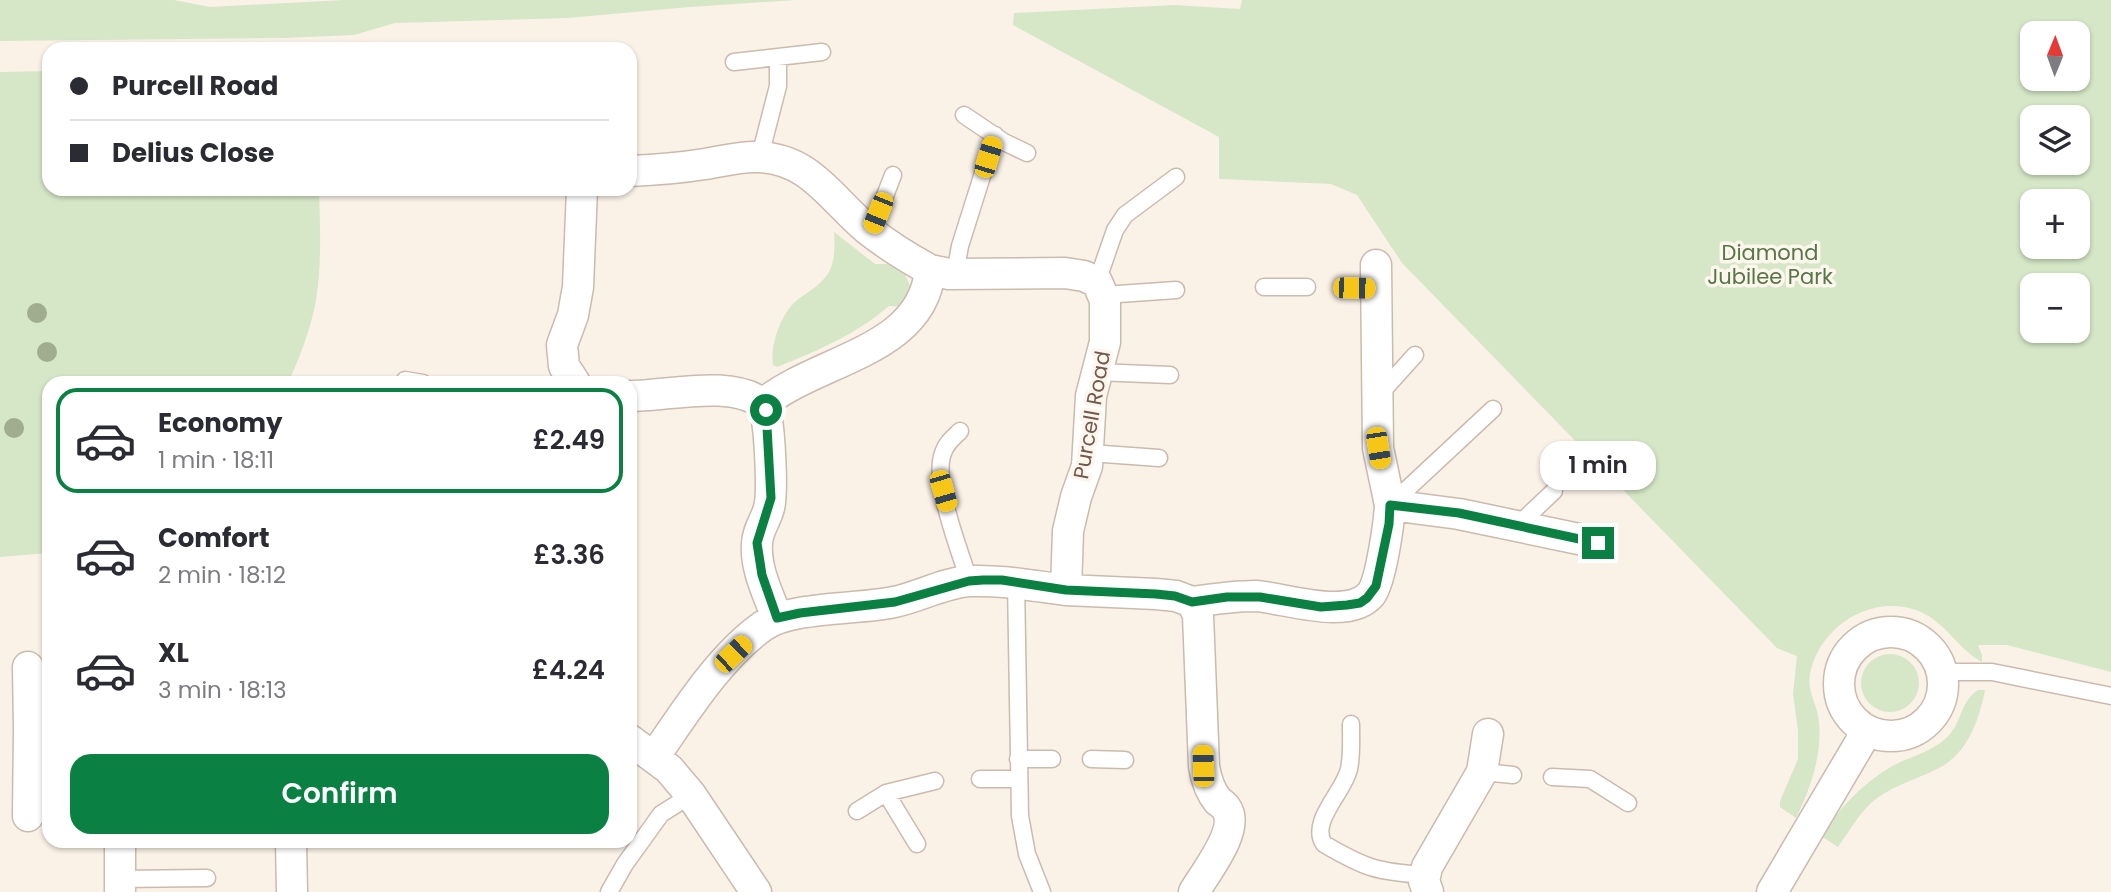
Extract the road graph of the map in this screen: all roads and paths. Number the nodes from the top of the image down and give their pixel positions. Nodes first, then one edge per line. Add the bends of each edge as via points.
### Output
1 (822, 52) dead end
2 (778, 58) junction
3 (734, 62) dead end
4 (964, 115) dead end
5 (995, 135) junction
6 (1027, 153) dead end
7 (760, 156) junction
8 (637, 171) edge
9 (893, 175) dead end
10 (1176, 177) dead end
11 (582, 196) edge
12 (871, 232) junction
13 (943, 272) junction
14 (1369, 281) dead end
15 (1264, 287) dead end
16 (1307, 287) dead end
17 (1100, 289) junction
18 (1176, 290) dead end
19 (1415, 355) dead end
20 (1097, 372) junction
21 (1170, 374) dead end
22 (566, 376) edge
23 (637, 396) edge
24 (1376, 398) junction
25 (764, 404) junction
26 (1493, 409) dead end
27 (960, 431) dead end
28 (1090, 453) junction
29 (1160, 458) dead end
30 (1554, 492) dead end
31 (1390, 505) junction
32 (1517, 526) junction
33 (1598, 543) dead end
34 (969, 581) junction
35 (1016, 582) junction
36 (1066, 590) junction
37 (1192, 602) junction
38 (777, 618) junction
39 (28, 667) dead end
40 (1943, 673) junction
41 (2111, 696) edge
42 (1351, 724) dead end
43 (39, 729) edge
44 (1867, 731) junction
45 (1488, 734) dead end
46 (642, 749) edge
47 (1052, 759) dead end
48 (1091, 759) dead end
49 (1018, 760) junction
50 (1125, 760) dead end
51 (1482, 772) junction
52 (1513, 775) dead end
53 (1552, 777) dead end
54 (980, 779) dead end
55 (1018, 779) junction
56 (935, 780) dead end
57 (886, 793) junction
58 (691, 795) junction
59 (1628, 803) dead end
60 (857, 811) dead end
61 (28, 816) dead end
62 (917, 844) dead end
63 (637, 847) edge
64 (120, 848) edge
65 (291, 848) edge
66 (637, 848) edge
67 (207, 878) dead end
68 (1427, 883) edge
69 (120, 885) edge
70 (292, 892) edge
71 (609, 892) edge
72 (756, 892) edge
73 (1042, 892) edge
74 (1194, 892) edge
75 (1772, 892) edge

1 - 2 lane
2 - 3 lane
2 - 7 lane via 778,86
4 - 5 lane
5 - 6 lane
5 - 13 lane via 960,246
7 - 8 street
7 - 12 street via 785,160 813,176
9 - 12 lane
10 - 17 lane, Purcell Road via 1125,215 1115,230
11 - 22 street via 578,287 562,345
12 - 13 street via 888,246
13 - 17 street via 1065,273 1084,276
13 - 25 street via 929,284 916,314 894,334 799,380
14 - 24 street
15 - 16 lane
17 - 18 lane
17 - 20 street, Purcell Road via 1106,313 1105,342
19 - 24 lane
20 - 21 lane
20 - 28 street, Purcell Road via 1091,396
23 - 25 street via 730,391
24 - 31 street via 1378,448
25 - 38 street via 771,498 757,550
26 - 31 lane
27 - 34 lane via 943,452 940,477
28 - 29 lane
28 - 36 street, Purcell Road via 1071,514
30 - 32 lane
31 - 32 street
31 - 37 street via 1376,586 1360,603 1321,607 1242,596
32 - 33 street
34 - 35 street
34 - 38 street via 895,602
35 - 36 street
35 - 49 lane
36 - 37 street via 1156,594
37 - 74 street via 1198,615 1203,766 1211,792 1231,821 1229,834
38 - 46 street via 733,654
39 - 43 street
40 - 41 lane via 1992,672
40 - 44 street via 1942,698 1930,720 1917,730 1901,736
40 - 44 street via 1926,644 1911,635 1894,631 1860,642 1840,671 1839,688 1843,706
42 - 68 lane via 1349,768 1320,825 1321,840 1364,867
43 - 61 street
44 - 75 street
45 - 51 street
46 - 58 street via 669,769
47 - 49 lane
48 - 50 lane
49 - 55 lane
51 - 52 lane
51 - 68 street via 1431,859
53 - 59 lane via 1590,779
54 - 55 lane
55 - 73 lane via 1022,832
56 - 57 lane
57 - 60 lane
57 - 62 lane
58 - 63 lane via 661,814
58 - 72 street
64 - 69 street
65 - 70 street
66 - 71 lane
67 - 69 lane

